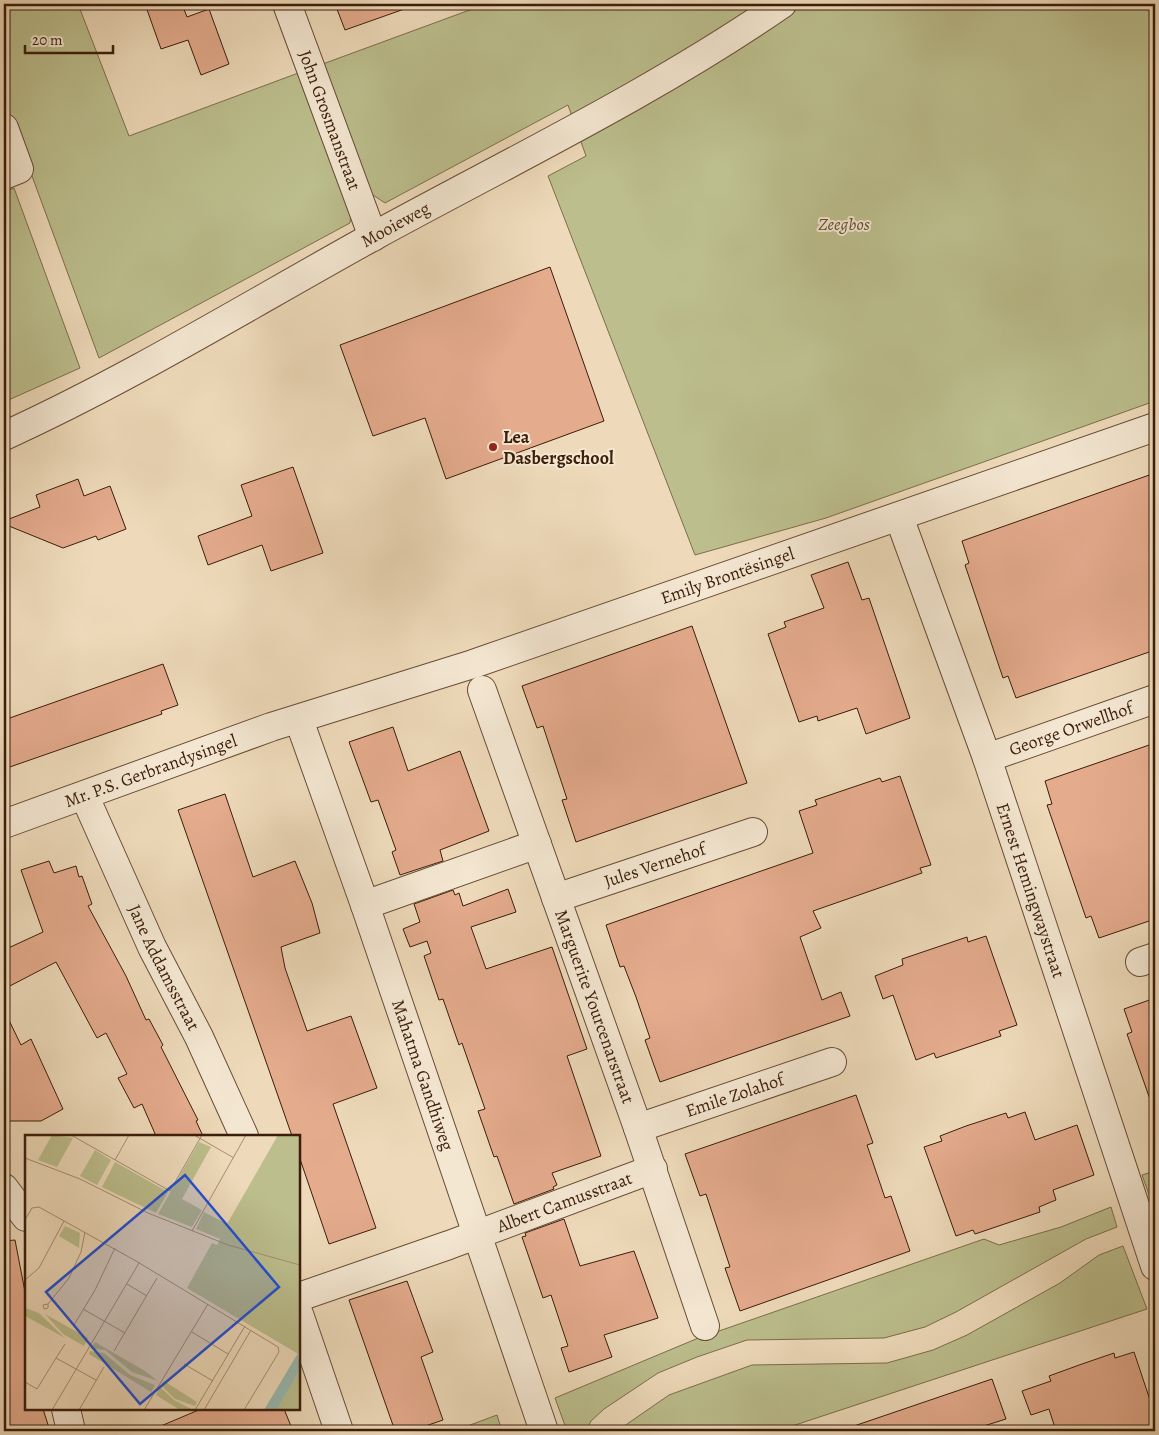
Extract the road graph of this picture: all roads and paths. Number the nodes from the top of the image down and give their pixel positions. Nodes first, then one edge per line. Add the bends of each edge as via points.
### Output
1 (287, 4) edge
2 (782, 4) edge
3 (4, 128) edge
4 (12, 172) edge
5 (373, 237) junction
6 (1155, 427) edge
7 (4, 436) edge
8 (899, 517) junction
9 (482, 690) dead end
10 (1155, 699) edge
11 (299, 720) junction
12 (987, 758) junction
13 (85, 797) junction
14 (4, 824) edge
15 (753, 832) dead end
16 (537, 844) junction
17 (556, 898) junction
18 (365, 905) junction
19 (832, 1062) dead end
20 (638, 1128) junction
21 (244, 1135) edge
22 (652, 1169) junction
23 (4, 1188) edge
24 (25, 1216) edge
25 (477, 1235) junction
26 (1155, 1266) edge
27 (300, 1297) edge
28 (300, 1317) edge
29 (705, 1326) dead end
30 (66, 1410) edge
31 (71, 1431) edge
32 (339, 1431) edge
33 (544, 1431) edge

1 - 5 street, John Grosmanstraat
2 - 5 street, Mooieweg via 660,81
3 - 4 street
5 - 7 street, Mooieweg via 104,388
6 - 8 street, Emily Brontësingel
8 - 11 street, Emily Brontësingel
8 - 12 street, Ernest Hemingwaystraat
9 - 16 street, Marguerite Yourcenarstraat
10 - 12 street, George Orwellhof
11 - 13 street, Mr. P.S. Gerbrandysingel via 271,727
11 - 18 street, Mahatma Gandhiweg
12 - 26 street, Ernest Hemingwaystraat
13 - 14 street, Mr. P.S. Gerbrandysingel
13 - 21 street, Jane Addamsstraat via 152,947 199,1037
15 - 17 street, Jules Vernehof
16 - 17 street, Marguerite Yourcenarstraat
16 - 18 street
17 - 20 street, Marguerite Yourcenarstraat
18 - 25 street, Mahatma Gandhiweg
19 - 20 street, Emile Zolahof
20 - 22 street, Marguerite Yourcenarstraat
22 - 25 street, Albert Camusstraat
22 - 29 street, Marguerite Yourcenarstraat
23 - 24 street
25 - 27 street
25 - 33 street, Mahatma Gandhiweg
28 - 32 street
30 - 31 street

